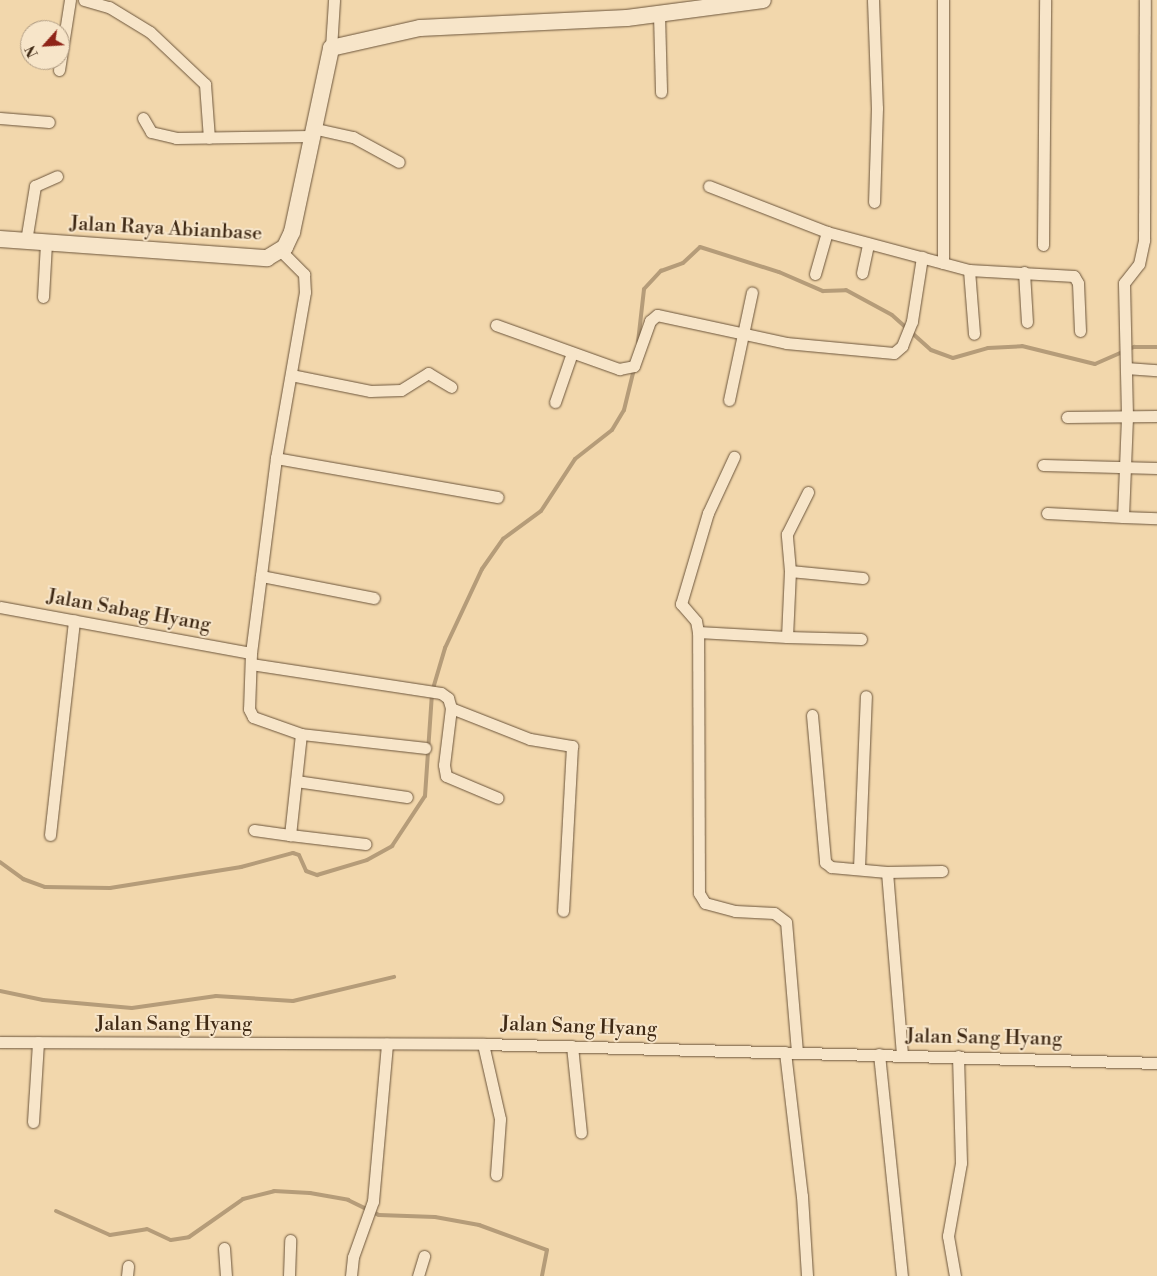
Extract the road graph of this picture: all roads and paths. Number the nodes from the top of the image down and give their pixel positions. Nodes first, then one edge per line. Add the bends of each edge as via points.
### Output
1 (70, 0) edge
2 (84, 0) edge
3 (334, 0) edge
4 (763, 0) edge
5 (873, 0) edge
6 (943, 0) edge
7 (1045, 0) edge
8 (1145, 0) edge
9 (731, 2) edge
10 (659, 14) junction
11 (67, 20) edge
12 (331, 48) junction
13 (661, 92) dead end
14 (0, 118) edge
15 (143, 118) dead end
16 (49, 122) dead end
17 (311, 132) junction
18 (210, 138) junction
19 (399, 162) dead end
20 (57, 176) dead end
21 (709, 186) dead end
22 (874, 202) dead end
23 (827, 232) junction
24 (0, 239) edge
25 (26, 241) junction
26 (46, 243) junction
27 (868, 244) junction
28 (1043, 245) dead end
29 (281, 250) junction
30 (922, 257) junction
31 (943, 263) junction
32 (969, 270) junction
33 (1024, 272) junction
34 (862, 273) dead end
35 (815, 274) dead end
36 (752, 292) dead end
37 (43, 297) dead end
38 (1026, 322) dead end
39 (496, 325) dead end
40 (1080, 331) dead end
41 (742, 332) junction
42 (974, 334) dead end
43 (572, 353) junction
44 (1126, 365) junction
45 (1157, 370) edge
46 (292, 375) junction
47 (451, 387) dead end
48 (729, 400) dead end
49 (555, 402) dead end
50 (1126, 416) junction
51 (1157, 416) edge
52 (1067, 417) dead end
53 (734, 457) dead end
54 (276, 458) junction
55 (1043, 464) dead end
56 (1126, 467) junction
57 (1157, 468) edge
58 (808, 492) dead end
59 (498, 498) dead end
60 (1047, 513) dead end
61 (1123, 517) junction
62 (1157, 518) edge
63 (790, 571) junction
64 (261, 576) junction
65 (863, 578) dead end
66 (374, 598) dead end
67 (0, 607) edge
68 (74, 620) junction
69 (698, 632) junction
70 (787, 637) junction
71 (861, 639) dead end
72 (251, 658) junction
73 (866, 696) dead end
74 (451, 708) junction
75 (812, 715) dead end
76 (301, 734) junction
77 (425, 748) dead end
78 (296, 781) junction
79 (407, 797) dead end
80 (498, 798) dead end
81 (254, 830) dead end
82 (50, 835) dead end
83 (290, 835) junction
84 (365, 844) dead end
85 (859, 868) junction
86 (942, 871) dead end
87 (887, 872) junction
88 (563, 911) dead end
89 (0, 1042) edge
90 (38, 1042) junction
91 (387, 1044) junction
92 (483, 1044) junction
93 (572, 1046) junction
94 (785, 1052) junction
95 (797, 1052) junction
96 (879, 1054) junction
97 (902, 1055) junction
98 (958, 1056) junction
99 (1157, 1063) edge
100 (33, 1122) dead end
101 (581, 1133) dead end
102 (496, 1175) dead end
103 (290, 1240) dead end
104 (224, 1248) dead end
105 (424, 1256) dead end
106 (226, 1276) edge
107 (289, 1276) edge
108 (351, 1276) edge
109 (418, 1276) edge
110 (806, 1276) edge
111 (902, 1276) edge
112 (954, 1276) edge

1 - 11 street
2 - 18 street via 109,7 150,32 205,84
3 - 12 street
4 - 9 main road
5 - 22 street via 877,108
6 - 31 street
7 - 28 street
8 - 44 street via 1144,240 1139,264 1124,283
9 - 10 main road
10 - 12 main road via 532,25 456,24 379,35
10 - 13 street
12 - 17 main road, Jalan Raya Abianbase
14 - 16 street
15 - 18 street via 151,132 161,136
17 - 18 street
17 - 19 street via 353,137
17 - 29 main road, Jalan Raya Abianbase via 292,232
20 - 25 street via 35,186
21 - 23 street
23 - 27 street
23 - 35 street
24 - 25 main road, Jalan Raya Abianbase
25 - 26 main road, Jalan Raya Abianbase
26 - 29 main road, Jalan Raya Abianbase via 247,258 267,258
26 - 37 street
27 - 30 street
27 - 34 street
29 - 46 street via 306,278
30 - 31 street
30 - 41 street via 912,321 898,351 883,354 861,348 786,343
31 - 32 street
32 - 33 street
32 - 42 street
33 - 38 street
33 - 40 street via 1077,279
36 - 41 street
39 - 43 street
41 - 43 street via 657,315 650,321 634,366 619,369
41 - 48 street
43 - 49 street
44 - 45 street
44 - 50 street
46 - 47 street via 370,391 401,390 428,374
46 - 54 street
50 - 51 street
50 - 52 street
50 - 56 street
53 - 69 street via 708,513 681,604 696,621
54 - 59 street
54 - 64 street
55 - 56 street
56 - 57 street
56 - 61 street
58 - 63 street via 787,534
60 - 61 street
61 - 62 street
63 - 65 street
63 - 70 street
64 - 66 street
64 - 72 street
67 - 68 street, Jalan Sabag Hyang
68 - 72 street, Jalan Sabag Hyang
68 - 82 street
69 - 70 street
69 - 95 street via 699,893 705,903 735,911 774,913 786,922
70 - 71 street
72 - 74 street, Jalan Sabag Hyang via 441,693 448,698
72 - 76 street via 251,714
73 - 85 street
74 - 80 street via 444,765 446,776
74 - 88 street via 530,739 572,746
75 - 85 street via 825,862 831,867
76 - 77 street
76 - 78 street
78 - 79 street
78 - 83 street
81 - 83 street
83 - 84 street
85 - 87 street
86 - 87 street
87 - 97 street
89 - 90 street, Jalan Sang Hyang
90 - 91 street, Jalan Sang Hyang
90 - 100 street
91 - 92 street, Jalan Sang Hyang
91 - 108 street via 373,1201 352,1257
92 - 93 street, Jalan Sang Hyang
92 - 102 street via 500,1119
93 - 94 street, Jalan Sang Hyang
93 - 101 street
94 - 95 street, Jalan Sang Hyang
94 - 110 street via 802,1196
95 - 96 street, Jalan Sang Hyang
96 - 97 street, Jalan Sang Hyang
96 - 111 street
97 - 98 street, Jalan Sang Hyang
98 - 99 street, Jalan Sang Hyang
98 - 112 street via 961,1163 948,1236
103 - 107 street
104 - 106 street
105 - 109 street

